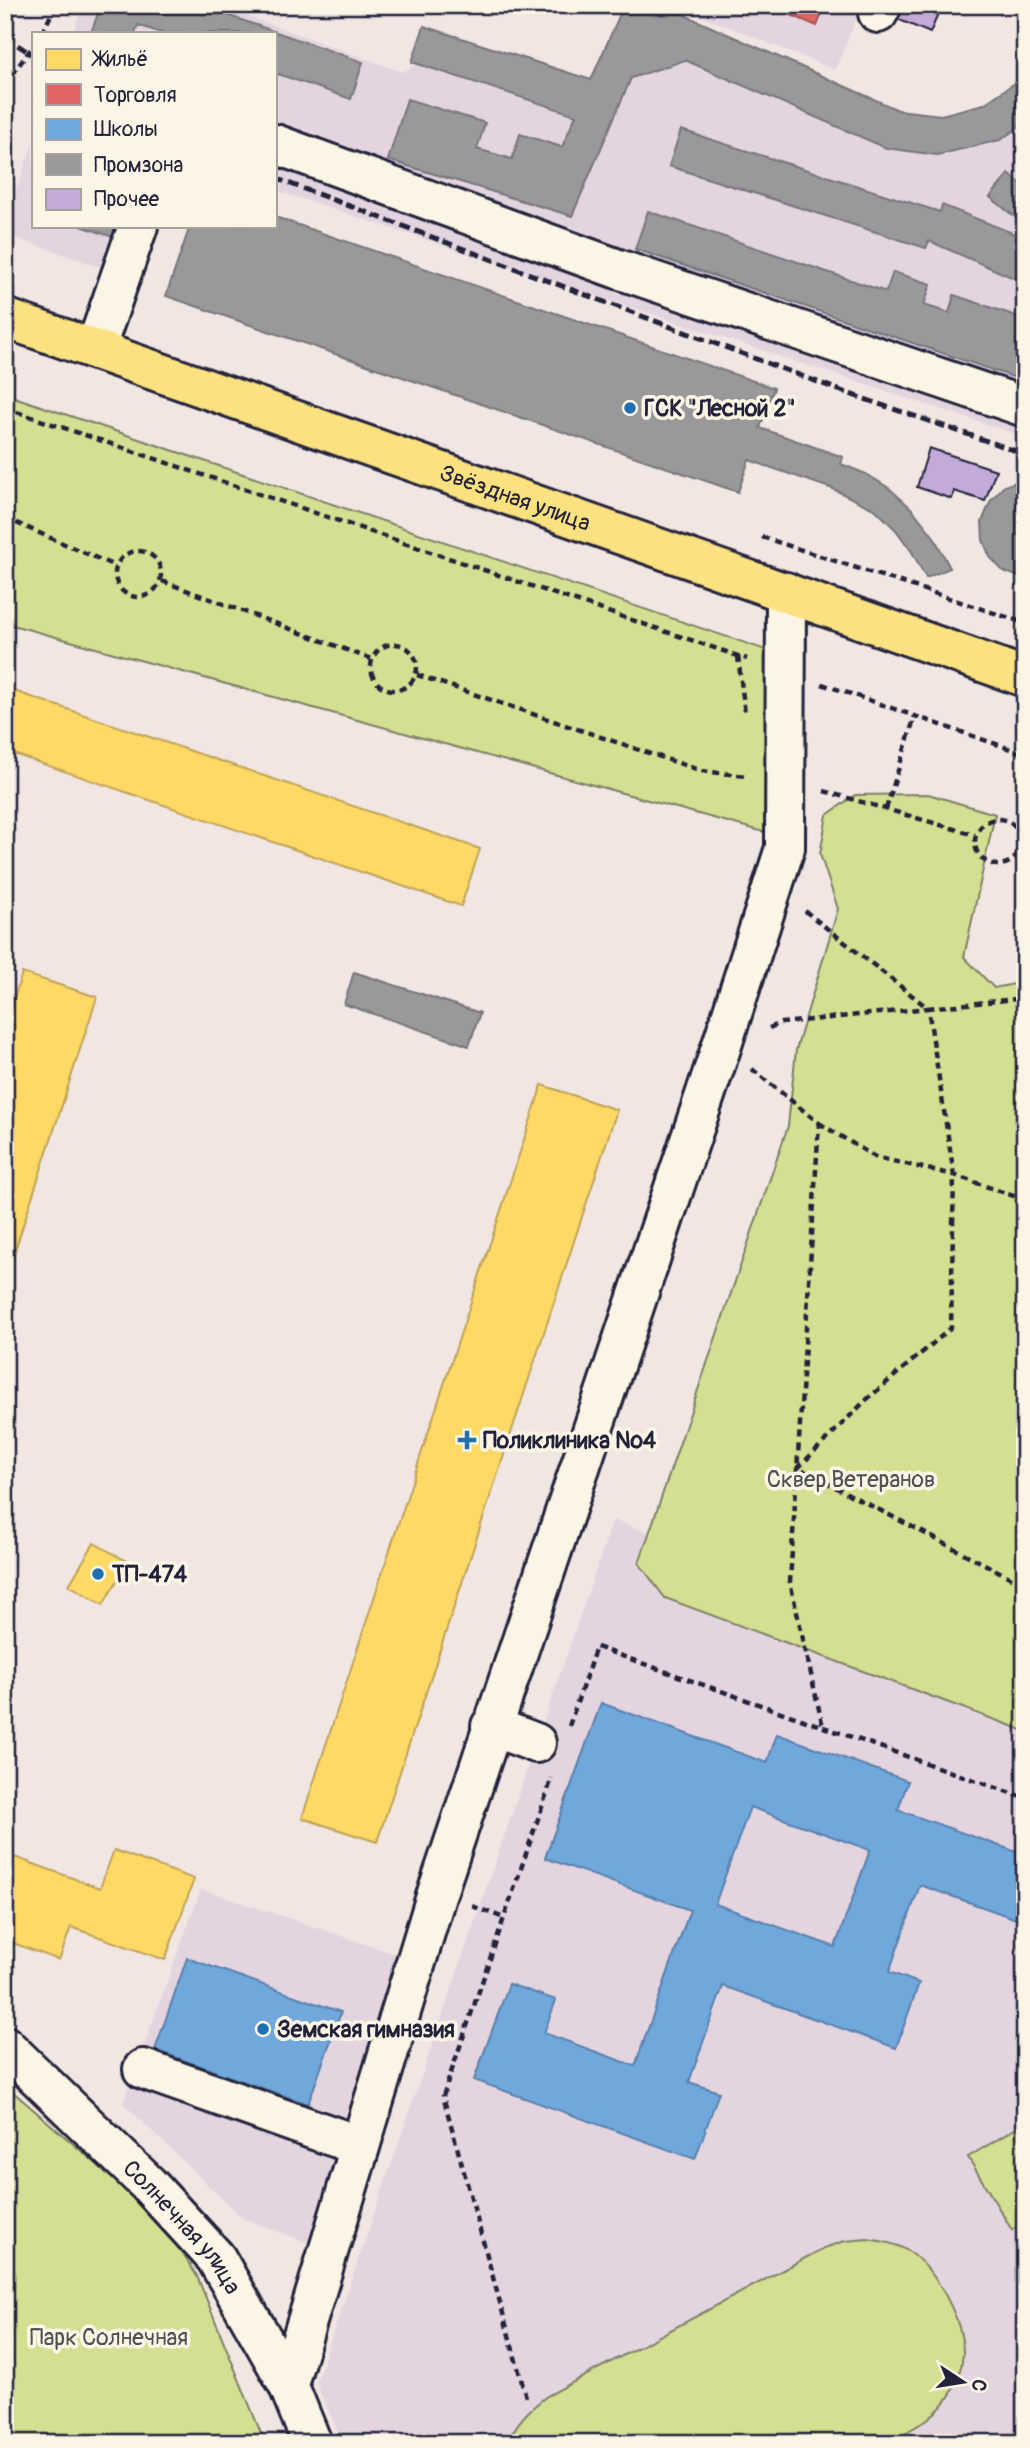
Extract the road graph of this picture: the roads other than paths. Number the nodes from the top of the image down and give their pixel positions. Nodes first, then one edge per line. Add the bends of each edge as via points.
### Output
1 (276, 144) edge
2 (137, 228) edge
3 (5, 318) edge
4 (95, 349) junction
5 (1025, 407) edge
6 (786, 592) junction
7 (1025, 677) edge
8 (491, 1726) junction
9 (551, 1752) road end
10 (5, 2046) edge
11 (143, 2069) dead end
12 (360, 2146) junction
13 (288, 2384) junction
14 (312, 2443) edge

1 - 5 street via 618,269
2 - 4 street
3 - 4 main road, Звёздная улица
4 - 6 main road, Звёздная улица
6 - 7 main road, Звёздная улица
6 - 8 street via 785,848
8 - 9 street
8 - 12 street
10 - 13 street, Солнечная улица via 148,2184 216,2258
11 - 12 street
12 - 13 street
13 - 14 street, Солнечная улица

